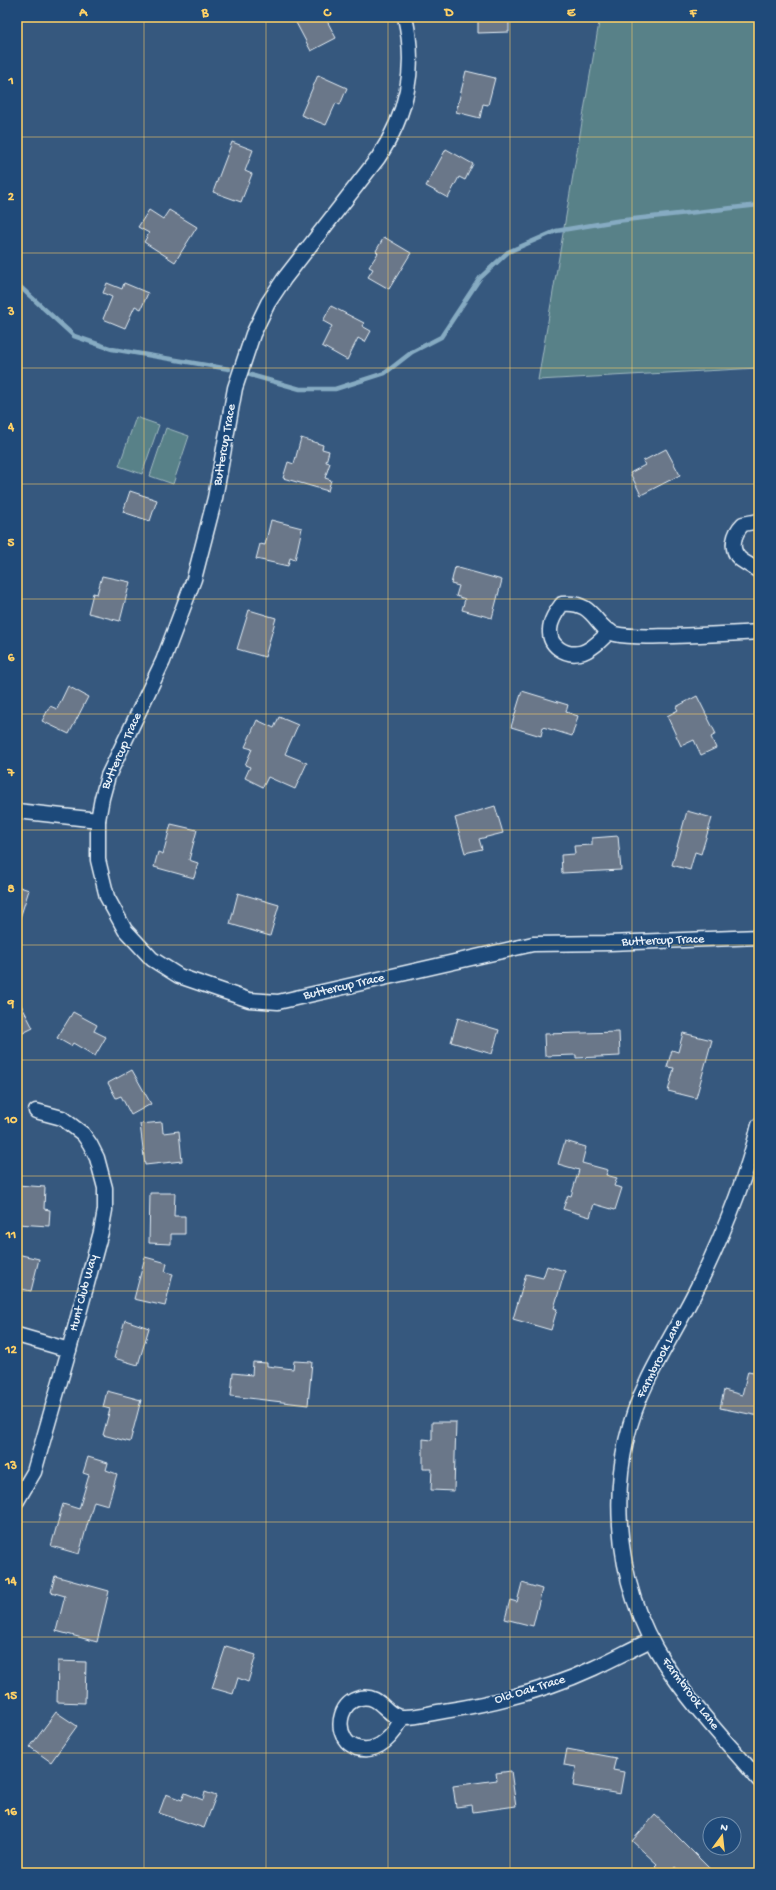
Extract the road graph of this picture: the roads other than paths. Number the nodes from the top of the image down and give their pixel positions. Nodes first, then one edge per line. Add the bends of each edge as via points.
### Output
1 (405, 17) edge
2 (759, 521) edge
3 (759, 571) edge
4 (610, 632) dead end
5 (759, 632) edge
6 (17, 811) edge
7 (98, 820) junction
8 (759, 937) edge
9 (36, 1111) dead end
10 (759, 1125) edge
11 (17, 1335) edge
12 (69, 1350) junction
13 (17, 1501) edge
14 (651, 1640) junction
15 (402, 1717) dead end
16 (759, 1780) edge

1 - 7 street, Buttercup Trace via 410,44 410,70 407,96 399,120 391,139 378,158 284,279 268,303 253,334 235,388 215,498 194,579 163,661 108,776
2 - 3 street via 743,524 734,539 734,550 739,558
4 - 5 street via 651,636
6 - 7 street
7 - 8 street, Buttercup Trace via 98,860 107,897 125,930 152,959 179,976 249,1000 278,1002 533,944
9 - 12 street, Hunt Club Way via 62,1118 83,1134 97,1158 105,1188 101,1232
10 - 14 street, Farmbrook Lane via 734,1204 700,1282 646,1383 625,1446 619,1497 621,1543 632,1593
11 - 12 street
12 - 13 street, Hunt Club Way via 34,1472
14 - 15 street, Old Oak Trace via 593,1669 531,1692 470,1707
14 - 16 street, Farmbrook Lane via 682,1688

